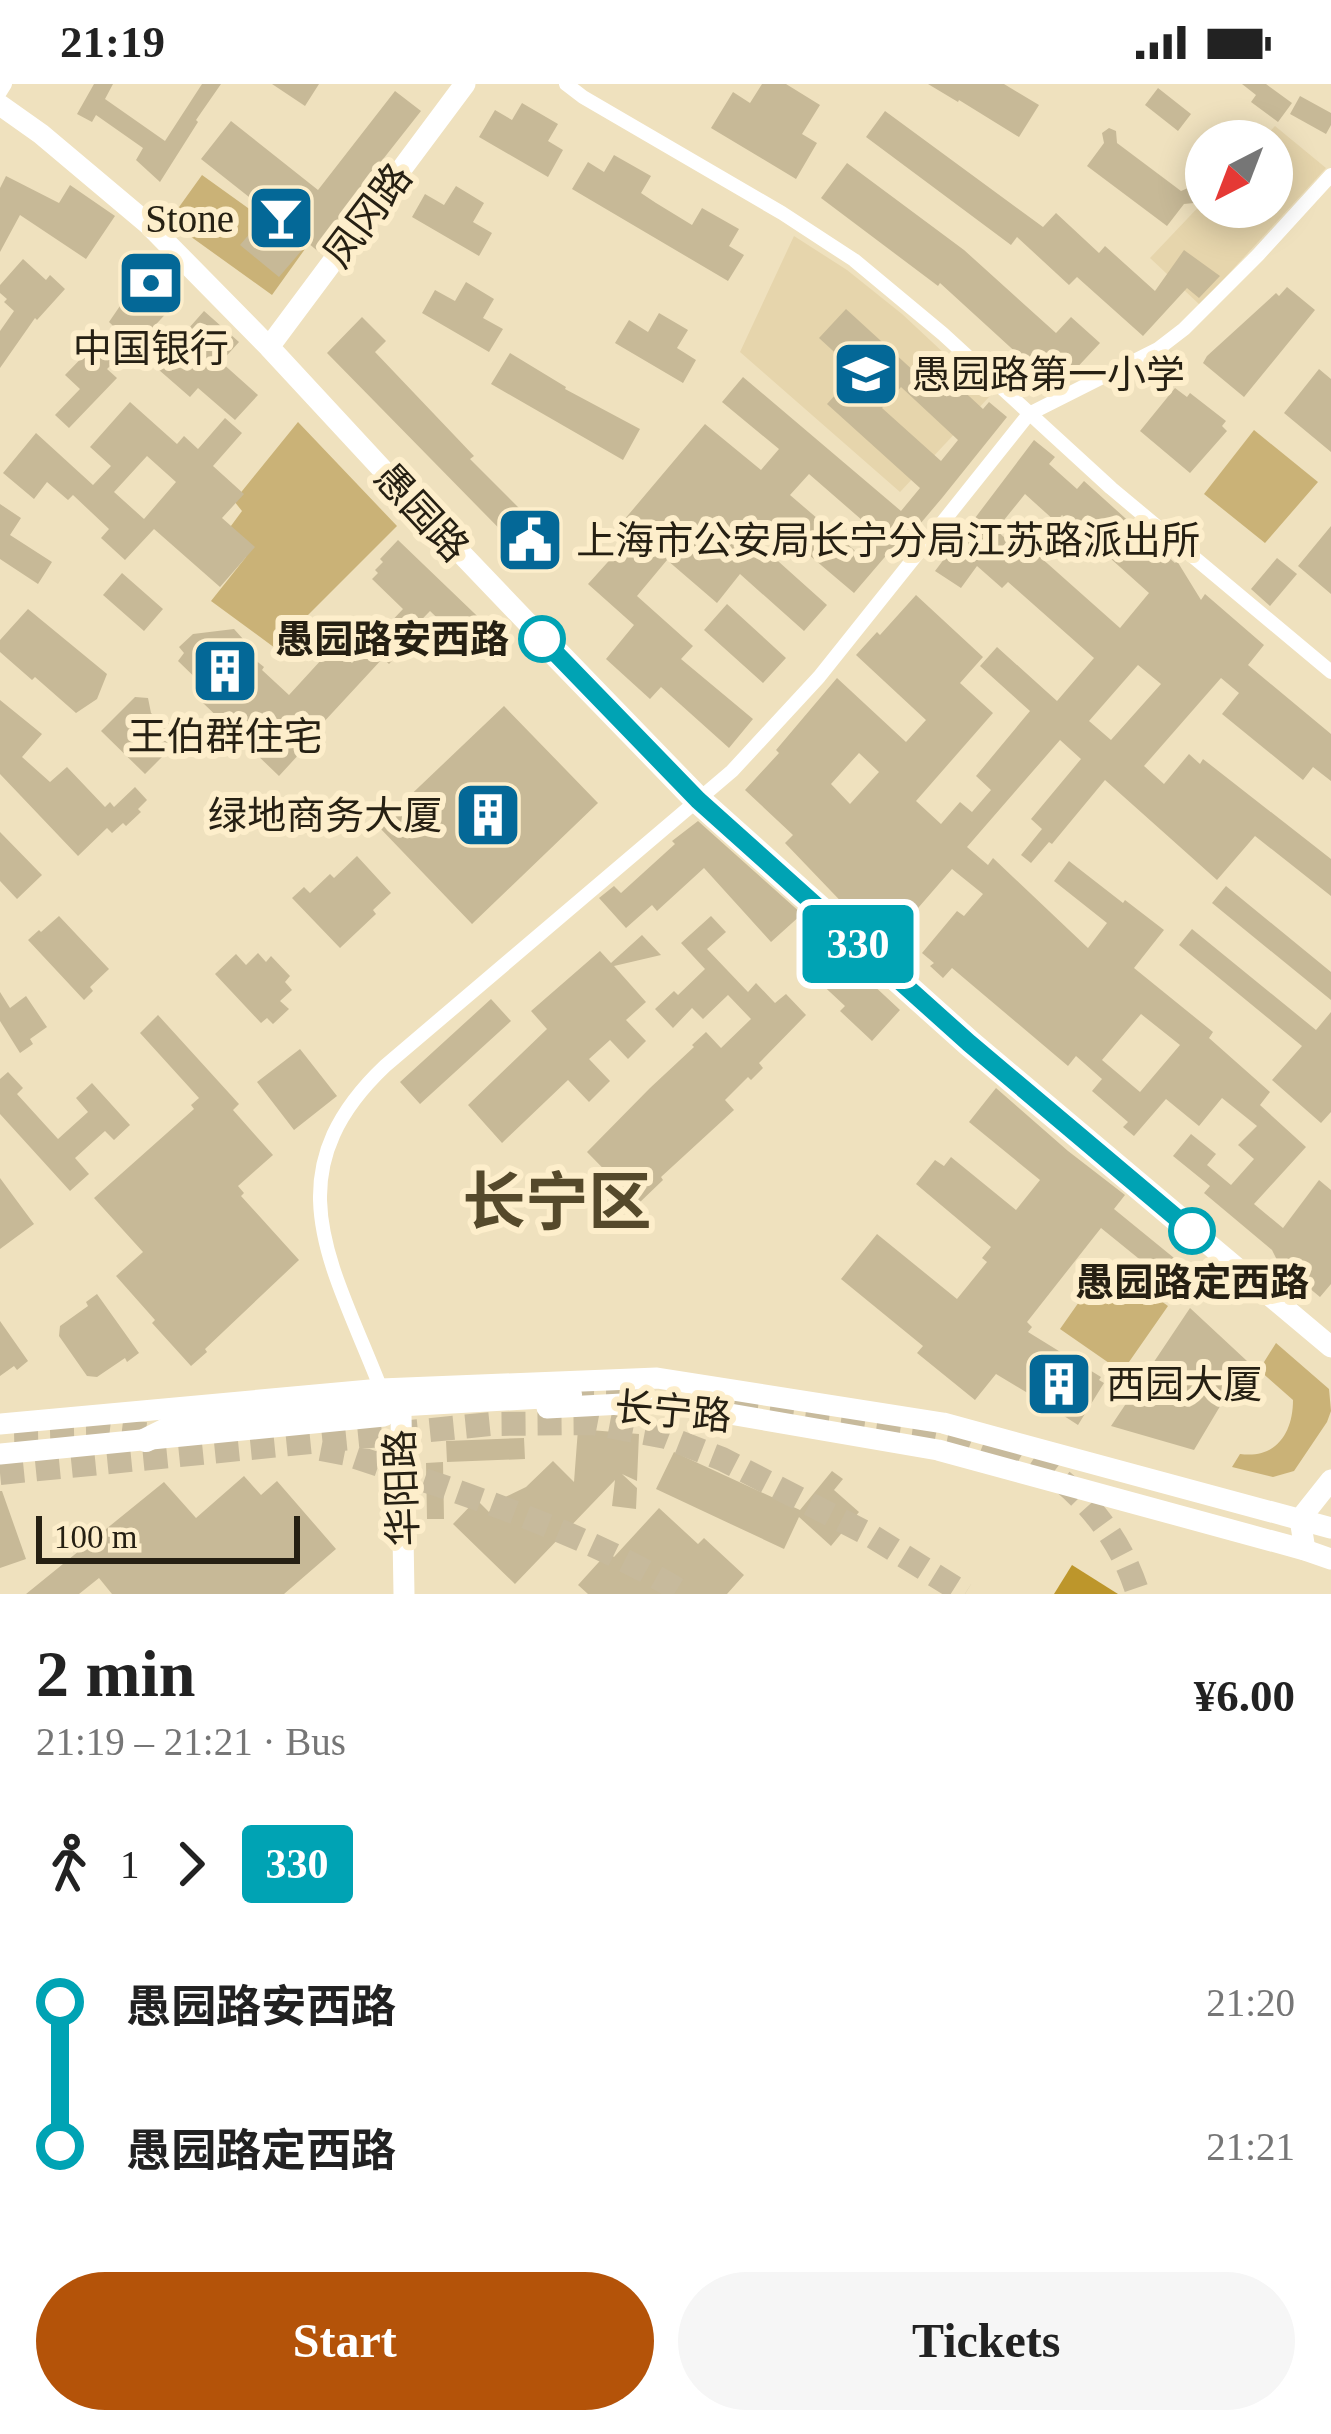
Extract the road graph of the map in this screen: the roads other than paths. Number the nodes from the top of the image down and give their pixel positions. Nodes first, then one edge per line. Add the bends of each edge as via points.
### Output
1 (5, 84) edge
2 (465, 84) edge
3 (566, 84) edge
4 (0, 92) edge
5 (0, 105) edge
6 (1331, 176) edge
7 (269, 346) junction
8 (1030, 415) junction
9 (1331, 672) edge
10 (698, 800) junction
11 (1331, 1347) edge
12 (570, 1395) tunnel mouth
13 (391, 1402) junction
14 (0, 1424) edge
15 (146, 1440) joint
16 (0, 1454) edge
17 (1331, 1480) edge
18 (1300, 1520) junction
19 (1330, 1526) edge
20 (1305, 1550) junction
21 (1331, 1559) edge
22 (404, 1594) edge

1 - 4 street
2 - 7 main road, 凤冈路
3 - 8 street via 854,260
5 - 7 main road, 愚园路 via 148,224
6 - 8 street via 1184,329
7 - 10 main road, 愚园路
8 - 9 street
8 - 10 street via 819,677
10 - 11 main road, 愚园路 via 969,1043
10 - 13 street via 385,1066 332,1132 319,1205 334,1267
12 - 13 highway
13 - 14 main road, 长宁路
13 - 15 highway via 194,1416
13 - 18 main road, 长宁路 via 657,1378 944,1423
13 - 20 main road, 长宁路 via 660,1402 938,1450
13 - 22 main road, 华阳路
15 - 16 main road
17 - 18 main road
18 - 19 main road, 长宁路
18 - 20 main road
19 - 20 main road
20 - 21 main road, 长宁路

